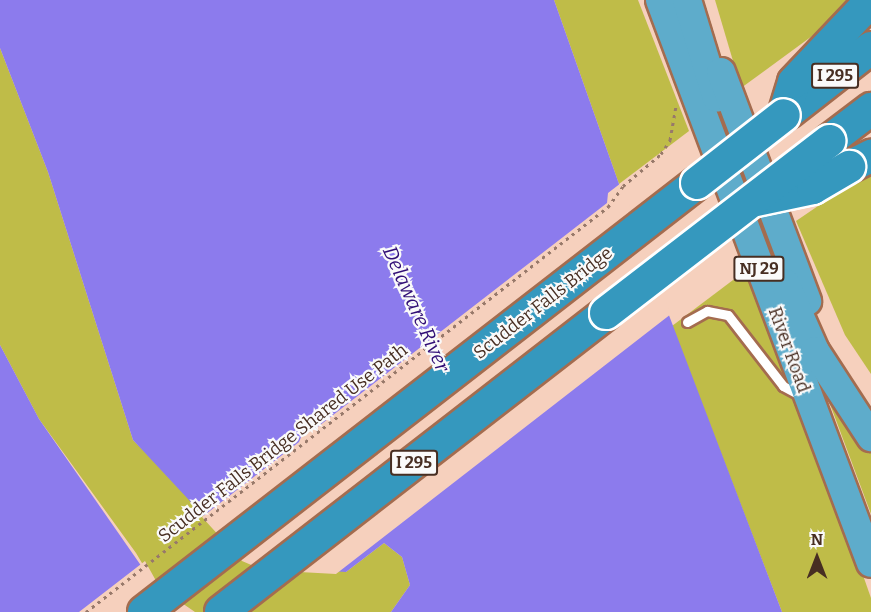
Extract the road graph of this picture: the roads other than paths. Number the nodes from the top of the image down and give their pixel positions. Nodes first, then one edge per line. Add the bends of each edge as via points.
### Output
1 (660, 0) edge
2 (687, 0) edge
3 (701, 0) edge
4 (871, 2) edge
5 (871, 48) edge
6 (792, 100) junction
7 (871, 109) edge
8 (860, 162) edge
9 (744, 203) junction
10 (798, 316) junction
11 (687, 322) dead end
12 (807, 399) junction
13 (871, 415) edge
14 (871, 437) edge
15 (845, 494) junction
16 (871, 563) edge
17 (144, 612) edge
18 (221, 612) edge

1 - 12 highway, River Road / NJ 29
2 - 10 highway via 704,63
3 - 13 highway via 721,71 797,277 838,365
4 - 6 highway
5 - 6 highway, I 295
6 - 17 highway, Scudder Falls Bridge / I 295, bridge
7 - 9 highway, I 295, bridge
8 - 9 highway, bridge via 813,188
9 - 18 highway, I 295, bridge
10 - 14 highway via 837,390
10 - 15 highway via 846,481
11 - 12 lane via 707,311 728,315 783,386
12 - 15 highway, River Road / NJ 29
15 - 16 highway, River Road / NJ 29

